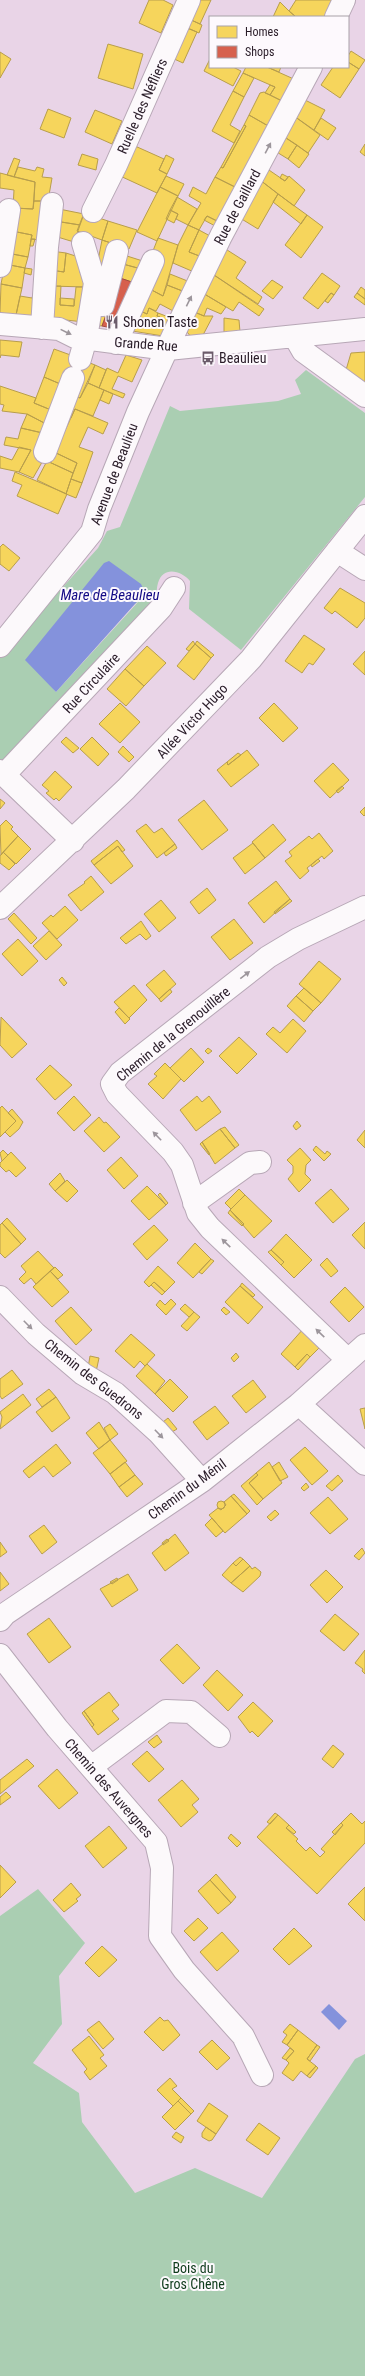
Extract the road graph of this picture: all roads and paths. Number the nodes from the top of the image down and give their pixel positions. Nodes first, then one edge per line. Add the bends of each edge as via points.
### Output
1 (189, 0) edge
2 (344, 0) edge
3 (336, 16) edge
4 (310, 68) edge
5 (52, 204) dead end
6 (8, 210) dead end
7 (93, 210) dead end
8 (64, 246) junction
9 (117, 251) dead end
10 (153, 262) dead end
11 (0, 266) edge
12 (103, 305) dead end
13 (0, 324) edge
14 (42, 328) junction
15 (365, 329) edge
16 (92, 334) junction
17 (295, 337) junction
18 (116, 343) junction
19 (168, 349) junction
20 (365, 396) edge
21 (45, 452) dead end
22 (365, 516) edge
23 (337, 551) junction
24 (365, 569) edge
25 (174, 588) dead end
26 (0, 646) edge
27 (2, 773) edge
28 (73, 841) junction
29 (365, 907) edge
30 (0, 908) edge
31 (260, 1162) dead end
32 (194, 1203) junction
33 (0, 1297) edge
34 (365, 1345) edge
35 (348, 1360) junction
36 (299, 1404) junction
37 (365, 1464) edge
38 (202, 1481) junction
39 (0, 1620) edge
40 (0, 1655) edge
41 (219, 1736) dead end
42 (91, 1767) junction
43 (262, 2075) dead end

1 - 7 street, Ruelle des Néfliers via 116,165
2 - 3 street
19 -> 4 street, Rue de Gaillard via 221,236
5 - 8 street
6 - 11 street
8 - 14 street
8 - 16 street via 95,282
9 - 12 street
10 - 18 street
13 - 14 street, Grande Rue
14 -> 16 street, Grande Rue via 59,329 75,337
15 - 17 street, Grande Rue
16 - 18 street, Grande Rue
16 - 21 street
17 - 19 street, Grande Rue
17 - 20 street via 303,351
18 - 19 street, Grande Rue
19 - 26 street, Avenue de Beaulieu via 129,435 99,508 92,532
22 - 23 street, Allée Victor Hugo
23 - 24 street
23 - 28 street, Allée Victor Hugo via 251,659 167,748
25 - 27 street, Rue Circulaire via 161,608
27 - 28 street
28 - 30 street, Allée Victor Hugo
32 -> 29 street, Chemin de la Grenouillère via 182,1165 117,1094 112,1084 120,1073 268,957 298,939
31 - 32 street via 250,1163
35 -> 32 street, Chemin de la Grenouillère via 210,1228 198,1213
33 -> 38 street, Chemin des Guedrons via 36,1334 83,1374 115,1393 158,1432
34 - 35 street, Chemin du Ménil
35 - 36 street, Chemin du Ménil
36 - 37 street
36 - 38 street, Chemin du Ménil
38 - 39 street, Chemin du Ménil
40 - 42 street, Chemin des Auvergnes
41 - 42 street via 192,1712 166,1711
42 - 43 street, Chemin des Auvergnes via 156,1842 162,1868 160,1936 184,1970 243,2036

